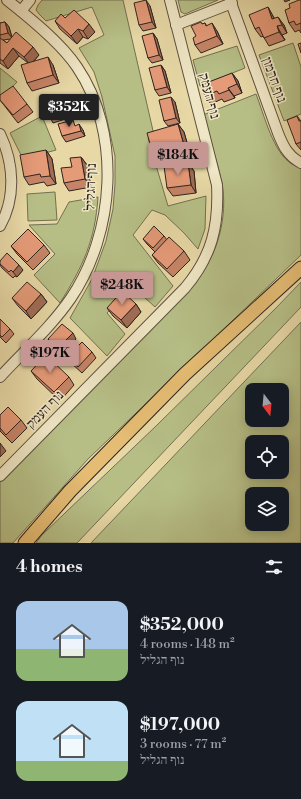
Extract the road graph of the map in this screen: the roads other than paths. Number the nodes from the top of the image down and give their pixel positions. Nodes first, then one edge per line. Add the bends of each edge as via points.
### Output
1 (7, 0) edge
2 (30, 0) edge
3 (170, 0) edge
4 (231, 2) edge
5 (21, 11) junction
6 (176, 25) junction
7 (0, 134) edge
8 (301, 163) edge
9 (0, 226) edge
10 (301, 268) edge
11 (0, 377) edge
12 (0, 476) edge
13 (25, 543) edge

1 - 5 street, נוף הגליל
2 - 5 street
3 - 6 street, נוף העמק
4 - 6 street
4 - 8 street, נוף חרמון via 278,133 286,151
5 - 11 street, נוף הגליל via 57,43 85,80 96,106 104,137 106,197 98,241 78,286 62,310
6 - 12 street, נוף העמק via 217,184 217,212 208,253 185,288
7 - 9 street via 8,154 11,176 10,200
10 - 13 main road via 185,374 70,491

